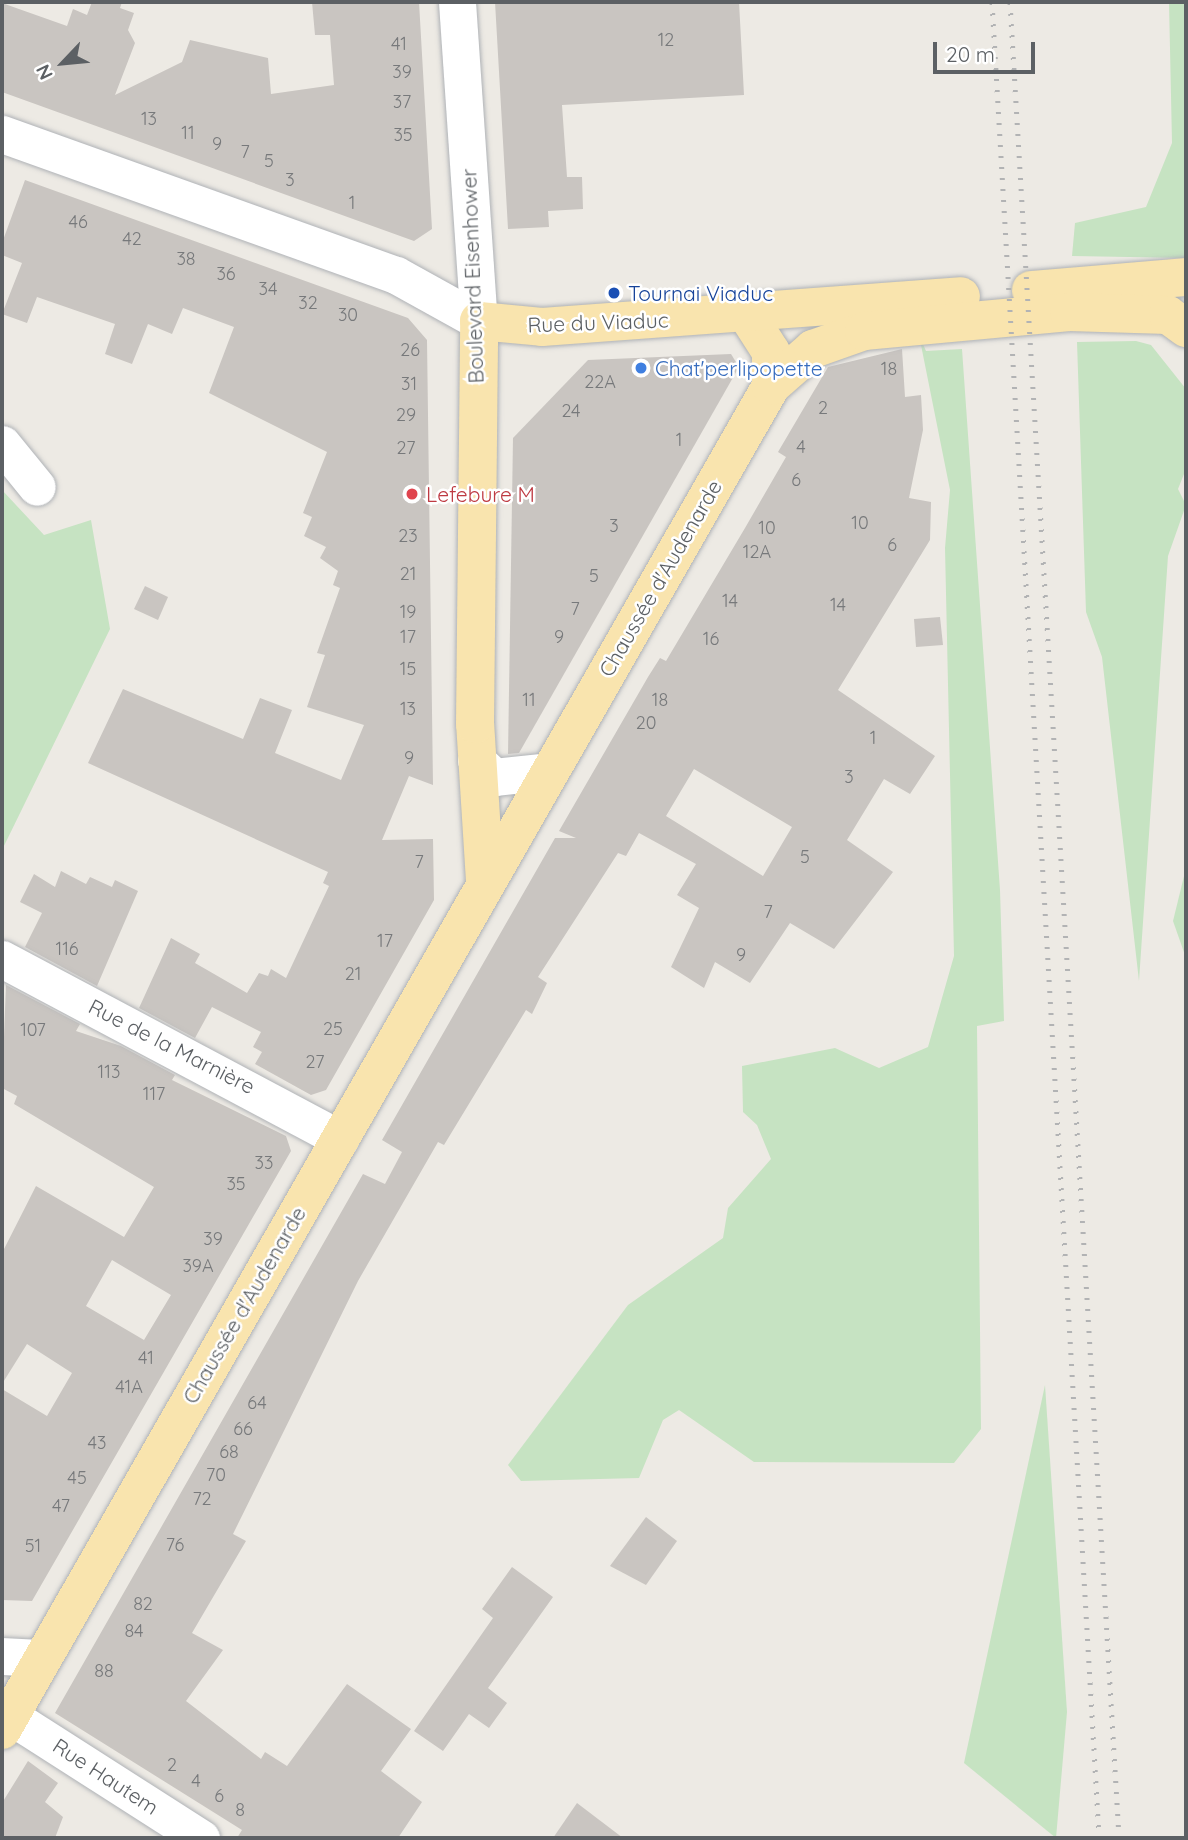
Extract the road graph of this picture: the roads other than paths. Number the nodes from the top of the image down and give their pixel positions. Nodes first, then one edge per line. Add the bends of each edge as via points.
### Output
1 (457, 2) edge
2 (2, 134) edge
3 (1186, 277) edge
4 (746, 313) junction
5 (478, 321) junction
6 (1186, 328) edge
7 (771, 386) junction
8 (2, 444) edge
9 (37, 487) dead end
10 (476, 761) junction
11 (549, 771) junction
12 (485, 881) junction
13 (2, 959) edge
14 (340, 1139) junction
15 (2, 1657) edge
16 (41, 1658) junction
17 (6, 1723) edge
18 (201, 1838) edge

1 - 5 street, Boulevard Eisenhower
2 - 5 street, Rue du Viaduc via 396,275
3 - 4 main road, Rue du Viaduc
4 - 5 main road, Rue du Viaduc via 542,327
4 - 7 main road via 771,352
5 - 10 main road, Boulevard Eisenhower
6 - 7 main road via 1168,315 1069,312 864,331 813,349
7 - 11 main road, Chaussée d'Audenarde
8 - 9 street
10 - 11 street via 494,777
10 - 12 main road
11 - 12 main road, Chaussée d'Audenarde
12 - 14 main road, Chaussée d'Audenarde
13 - 14 street, Rue de la Marnière
14 - 16 main road, Chaussée d'Audenarde
15 - 16 street
16 - 17 main road, Chaussée d'Audenarde
17 - 18 street, Rue Hautem

